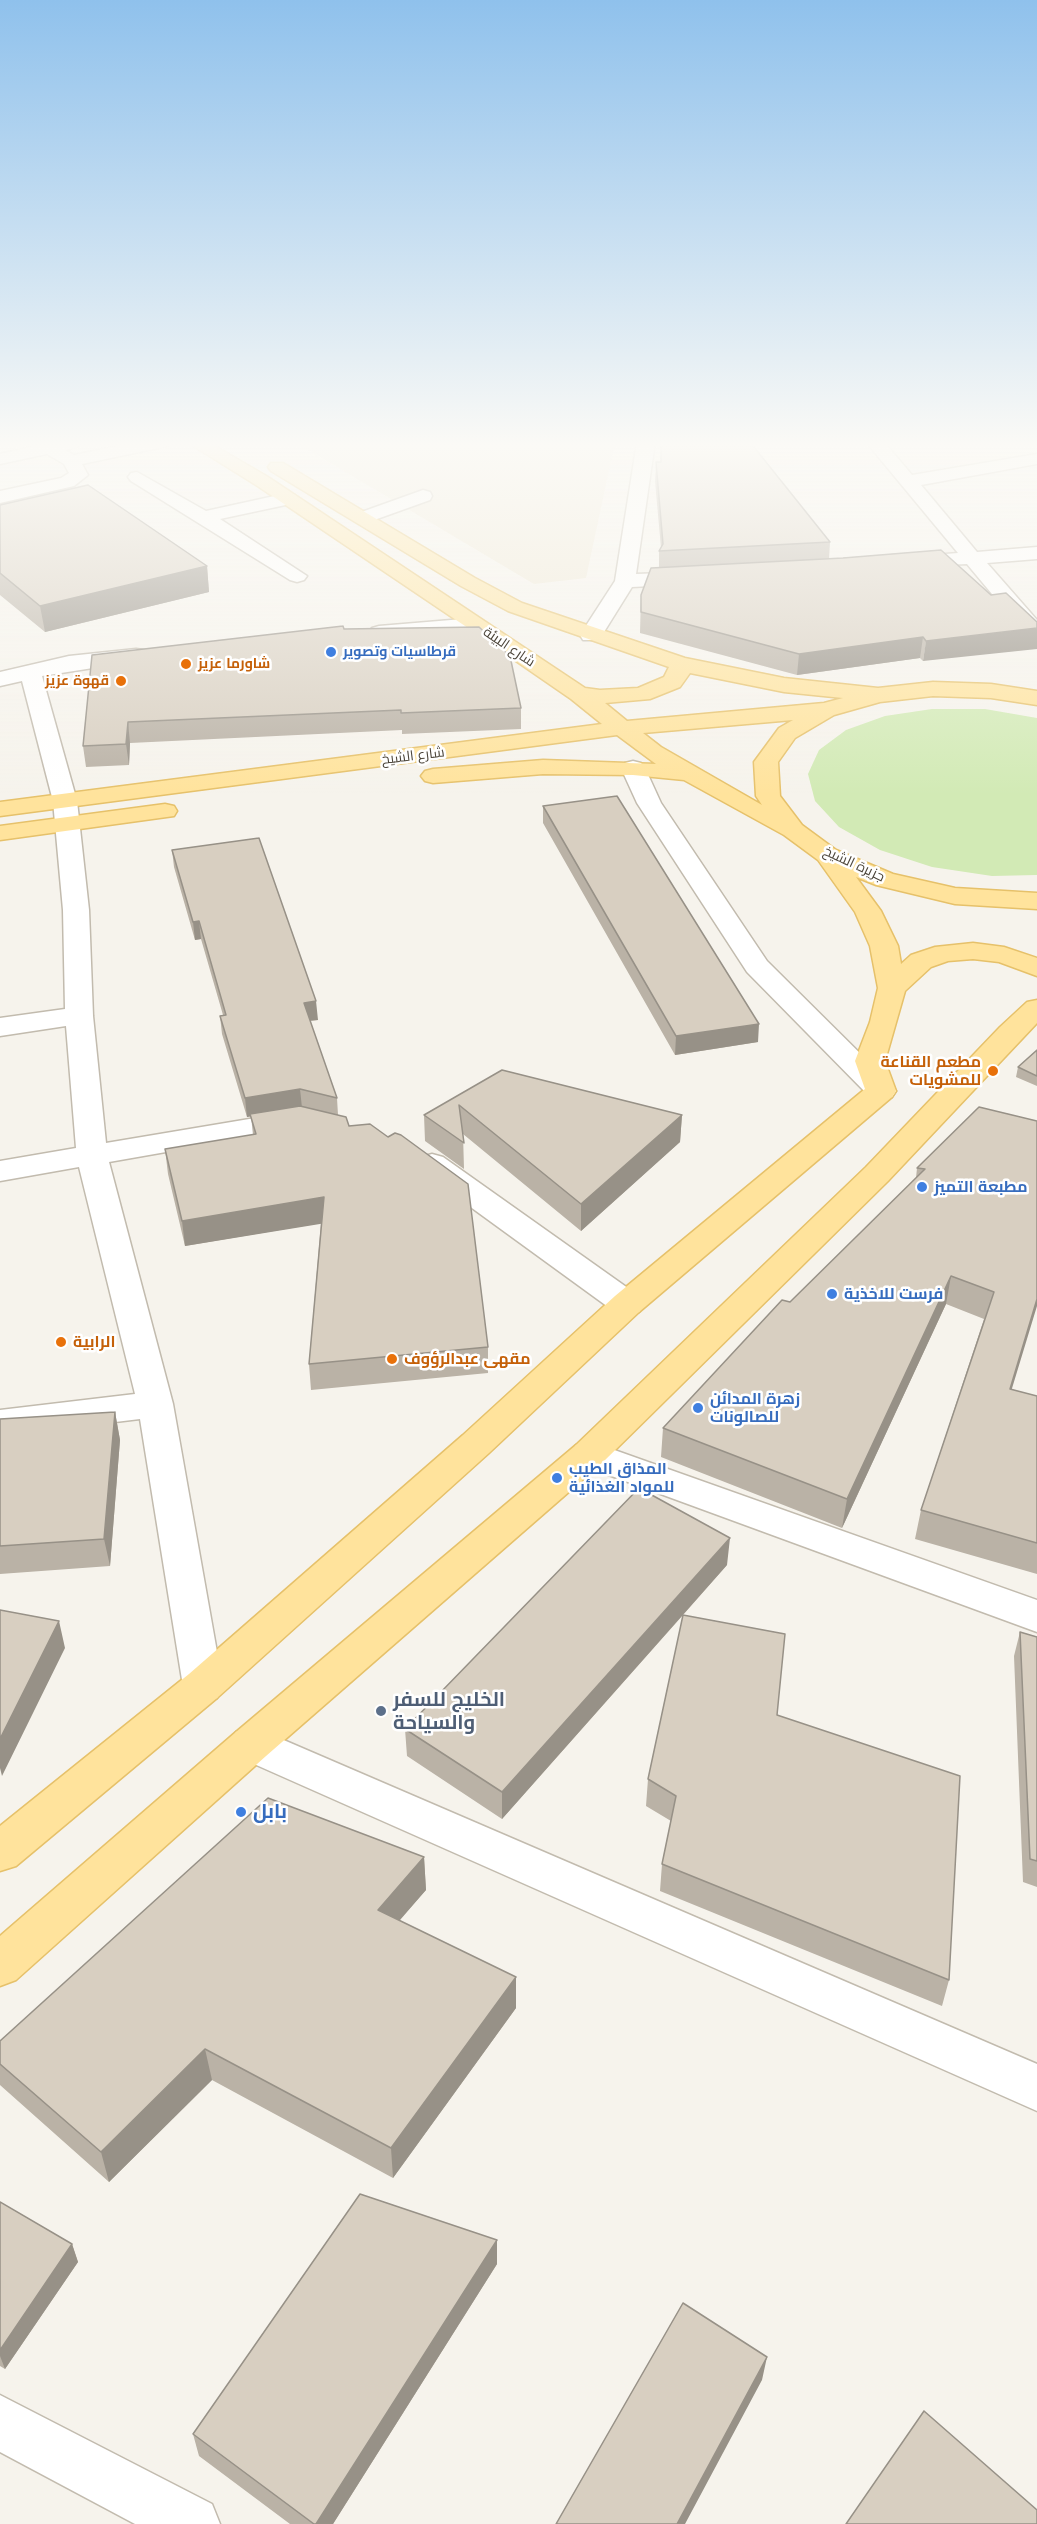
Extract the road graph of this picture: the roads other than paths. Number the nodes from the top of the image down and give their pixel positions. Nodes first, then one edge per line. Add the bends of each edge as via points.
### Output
1 (271, 560) edge
2 (379, 560) edge
3 (432, 560) edge
4 (628, 560) edge
5 (948, 560) edge
6 (973, 560) edge
7 (893, 564) edge
8 (297, 576) dead end
9 (707, 577) edge
10 (625, 581) junction
11 (476, 624) junction
12 (1037, 632) edge
13 (360, 633) edge
14 (591, 635) junction
15 (162, 652) edge
16 (680, 664) junction
17 (30, 671) junction
18 (1025, 676) dead end
19 (0, 679) edge
20 (933, 689) junction
21 (579, 694) junction
22 (878, 695) junction
23 (1037, 698) edge
24 (826, 710) junction
25 (621, 728) junction
26 (633, 768) junction
27 (694, 776) junction
28 (415, 779) dead end
29 (193, 807) dead end
30 (0, 808) edge
31 (66, 812) junction
32 (793, 830) junction
33 (0, 832) edge
34 (827, 855) junction
35 (1037, 901) edge
36 (1037, 968) edge
37 (892, 988) junction
38 (1037, 1008) edge
39 (80, 1016) junction
40 (0, 1028) edge
41 (881, 1091) junction
42 (323, 1124) edge
43 (405, 1147) edge
44 (92, 1156) junction
45 (0, 1171) edge
46 (627, 1304) junction
47 (155, 1404) junction
48 (0, 1423) edge
49 (589, 1454) junction
50 (1037, 1616) edge
51 (203, 1686) junction
52 (251, 1744) junction
53 (0, 1852) edge
54 (0, 1965) edge
55 (1037, 2088) edge
56 (0, 2422) edge
57 (192, 2524) edge

1 - 8 street
2 - 11 main road, شارع البيئة
3 - 14 main road via 516,607
4 - 10 street
5 - 7 street
6 - 12 street
9 - 10 street
10 - 14 street
11 - 13 street
11 - 21 main road, شارع البيئة
14 - 16 main road
15 - 17 street
16 - 21 main road via 672,682 642,694
16 - 22 main road via 784,685
17 - 19 street
17 - 31 street
18 - 20 main road
20 - 22 main road, جزيرة الشيخ
20 - 23 main road, جزيرة الشيخ via 991,691
21 - 25 main road, شارع البيئة
22 - 24 main road, جزيرة الشيخ
24 - 25 main road, شارع الشيخ
24 - 32 main road, جزيرة الشيخ via 787,733 766,762 768,796
25 - 27 main road, شارع البيئة
25 - 31 main road, شارع الشيخ
26 - 27 main road, شارع الشيخ
26 - 28 main road, شارع الشيخ via 543,767
26 - 41 street via 649,803 757,966
27 - 32 main road, شارع البيئة
29 - 31 main road, شارع الشيخ
30 - 31 main road, شارع الشيخ
31 - 33 main road, شارع الشيخ
31 - 39 street via 76,910
32 - 34 main road, جزيرة الشيخ
34 - 35 main road, جزيرة الشيخ via 885,880 955,896
34 - 37 main road via 868,911 884,946
36 - 37 main road via 1004,955 945,953 921,961
37 - 41 main road via 870,1061
38 - 49 main road via 878,1174
39 - 40 street
39 - 44 street
41 - 46 main road
42 - 44 street via 302,1119
43 - 46 street
44 - 45 street
44 - 47 street
46 - 51 main road
47 - 48 street
47 - 51 street
49 - 50 street
49 - 52 main road
51 - 53 main road
52 - 54 main road
52 - 55 street
56 - 57 street

